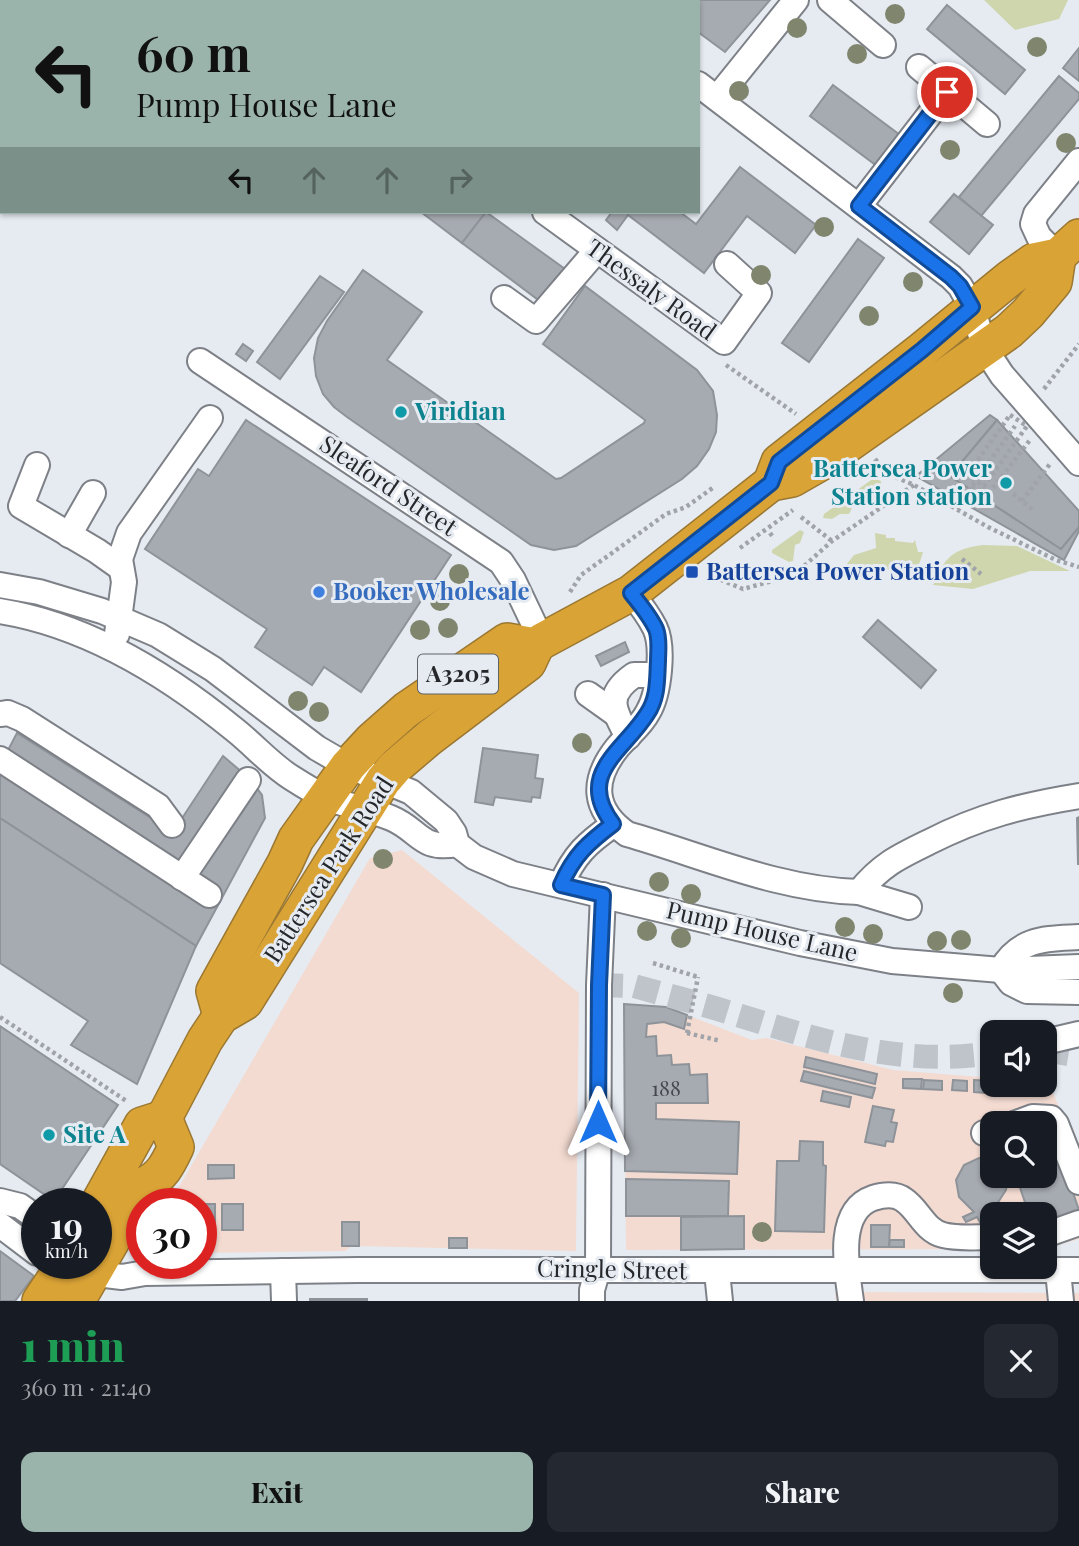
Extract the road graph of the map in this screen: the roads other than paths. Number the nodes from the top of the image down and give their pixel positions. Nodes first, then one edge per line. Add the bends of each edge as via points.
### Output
1 (796, 0) edge
2 (830, 0) edge
3 (883, 45) dead end
4 (919, 67) dead end
5 (708, 91) edge
6 (947, 92) junction
7 (987, 124) dead end
8 (1079, 161) edge
9 (859, 206) junction
10 (548, 214) edge
11 (1068, 246) edge
12 (597, 250) junction
13 (727, 264) dead end
14 (504, 298) dead end
15 (972, 307) junction
16 (985, 349) junction
17 (200, 361) dead end
18 (210, 418) dead end
19 (1079, 463) edge
20 (37, 465) dead end
21 (771, 483) junction
22 (93, 493) dead end
23 (69, 535) junction
24 (121, 568) junction
25 (0, 585) edge
26 (638, 602) junction
27 (0, 611) edge
28 (120, 618) junction
29 (0, 627) edge
30 (77, 632) junction
31 (548, 638) junction
32 (113, 649) junction
33 (657, 675) junction
34 (588, 694) dead end
35 (0, 714) edge
36 (616, 715) junction
37 (628, 737) junction
38 (0, 759) edge
39 (348, 766) junction
40 (248, 780) dead end
41 (375, 795) junction
42 (1079, 796) edge
43 (325, 797) junction
44 (613, 824) junction
45 (173, 825) dead end
46 (182, 878) junction
47 (561, 885) junction
48 (859, 892) junction
49 (209, 895) dead end
50 (603, 895) junction
51 (909, 907) dead end
52 (1079, 937) edge
53 (1079, 967) edge
54 (1001, 970) junction
55 (1079, 992) edge
56 (221, 1016) junction
57 (1079, 1034) edge
58 (1057, 1039) edge
59 (164, 1118) junction
60 (1057, 1127) edge
61 (1079, 1182) edge
62 (107, 1188) edge
63 (0, 1201) edge
64 (21, 1207) edge
65 (112, 1222) edge
66 (1079, 1223) edge
67 (0, 1225) edge
68 (1057, 1231) edge
69 (21, 1237) edge
70 (980, 1237) edge
71 (598, 1269) junction
72 (283, 1271) junction
73 (848, 1271) junction
74 (1068, 1271) edge
75 (717, 1272) junction
76 (112, 1275) edge
77 (61, 1279) edge
78 (40, 1301) edge
79 (284, 1301) edge
80 (592, 1301) edge
81 (720, 1301) edge
82 (851, 1301) edge
83 (1061, 1301) edge

1 - 5 street
2 - 3 street
4 - 6 street
5 - 9 street
6 - 7 street
6 - 9 street
8 - 11 street via 1033,224 1039,237
9 - 15 street via 951,277
10 - 12 street, Thessaly Road
11 - 15 highway, Battersea Park Road / A3205 via 1034,261
11 - 16 highway, Battersea Park Road / A3205 via 1054,282 1023,318
12 - 13 street, Thessaly Road via 722,352 759,293
12 - 14 street via 536,321
15 - 16 street
15 - 21 highway, Battersea Park Road / A3205 via 779,462
16 - 19 street
16 - 21 highway, Battersea Park Road / A3205 via 827,458 792,479
17 - 31 street, Sleaford Street via 501,562
18 - 24 street via 129,533
20 - 23 street via 21,506
21 - 26 highway, Battersea Park Road / A3205
22 - 23 street
23 - 24 street
24 - 28 street
25 - 28 street
26 - 31 highway, Battersea Park Road / A3205
26 - 33 street via 656,630
27 - 30 street
28 - 32 street
28 - 39 street via 213,669
29 - 30 street
30 - 32 street
31 - 39 highway, Battersea Park Road / A3205 via 507,641 406,710
31 - 41 highway, Battersea Park Road / A3205 via 528,663 395,767
32 - 43 street via 189,696 271,763
33 - 36 street via 634,674 618,687
33 - 37 street via 648,713
34 - 36 street
35 - 45 street via 22,719 158,806
36 - 37 street
37 - 44 street via 611,757 598,792
38 - 46 street
39 - 41 street
39 - 43 highway, Battersea Park Road / A3205
40 - 46 street
41 - 43 street
41 - 47 street, Pump House Lane via 411,792 446,821 457,844 474,857
41 - 56 highway, Battersea Park Road / A3205 via 245,1002
42 - 48 street via 1025,805 966,823 889,861
43 - 56 highway, Battersea Park Road / A3205 via 296,839 214,991
44 - 47 street via 581,849
44 - 48 street via 627,834 762,877
46 - 49 street
47 - 50 street, Pump House Lane
48 - 51 street
50 - 54 street, Pump House Lane via 854,955
50 - 71 street
52 - 54 street via 1028,942
53 - 54 street, Pump House Lane
54 - 55 street via 1027,991
56 - 59 highway, Battersea Park Road / A3205
57 - 58 street
59 - 62 highway via 142,1125
59 - 65 highway via 176,1147 170,1161
60 - 61 street
63 - 64 street
66 - 68 street
67 - 69 street
70 - 73 street via 943,1235 930,1229 902,1198 879,1196 868,1200 851,1218 845,1249
71 - 72 street, Cringle Street
71 - 75 street, Cringle Street
71 - 80 street
72 - 76 street, Cringle Street
72 - 79 street
73 - 74 street, Cringle Street
73 - 75 street, Cringle Street
73 - 82 street
74 - 83 street
75 - 81 street
77 - 78 highway

